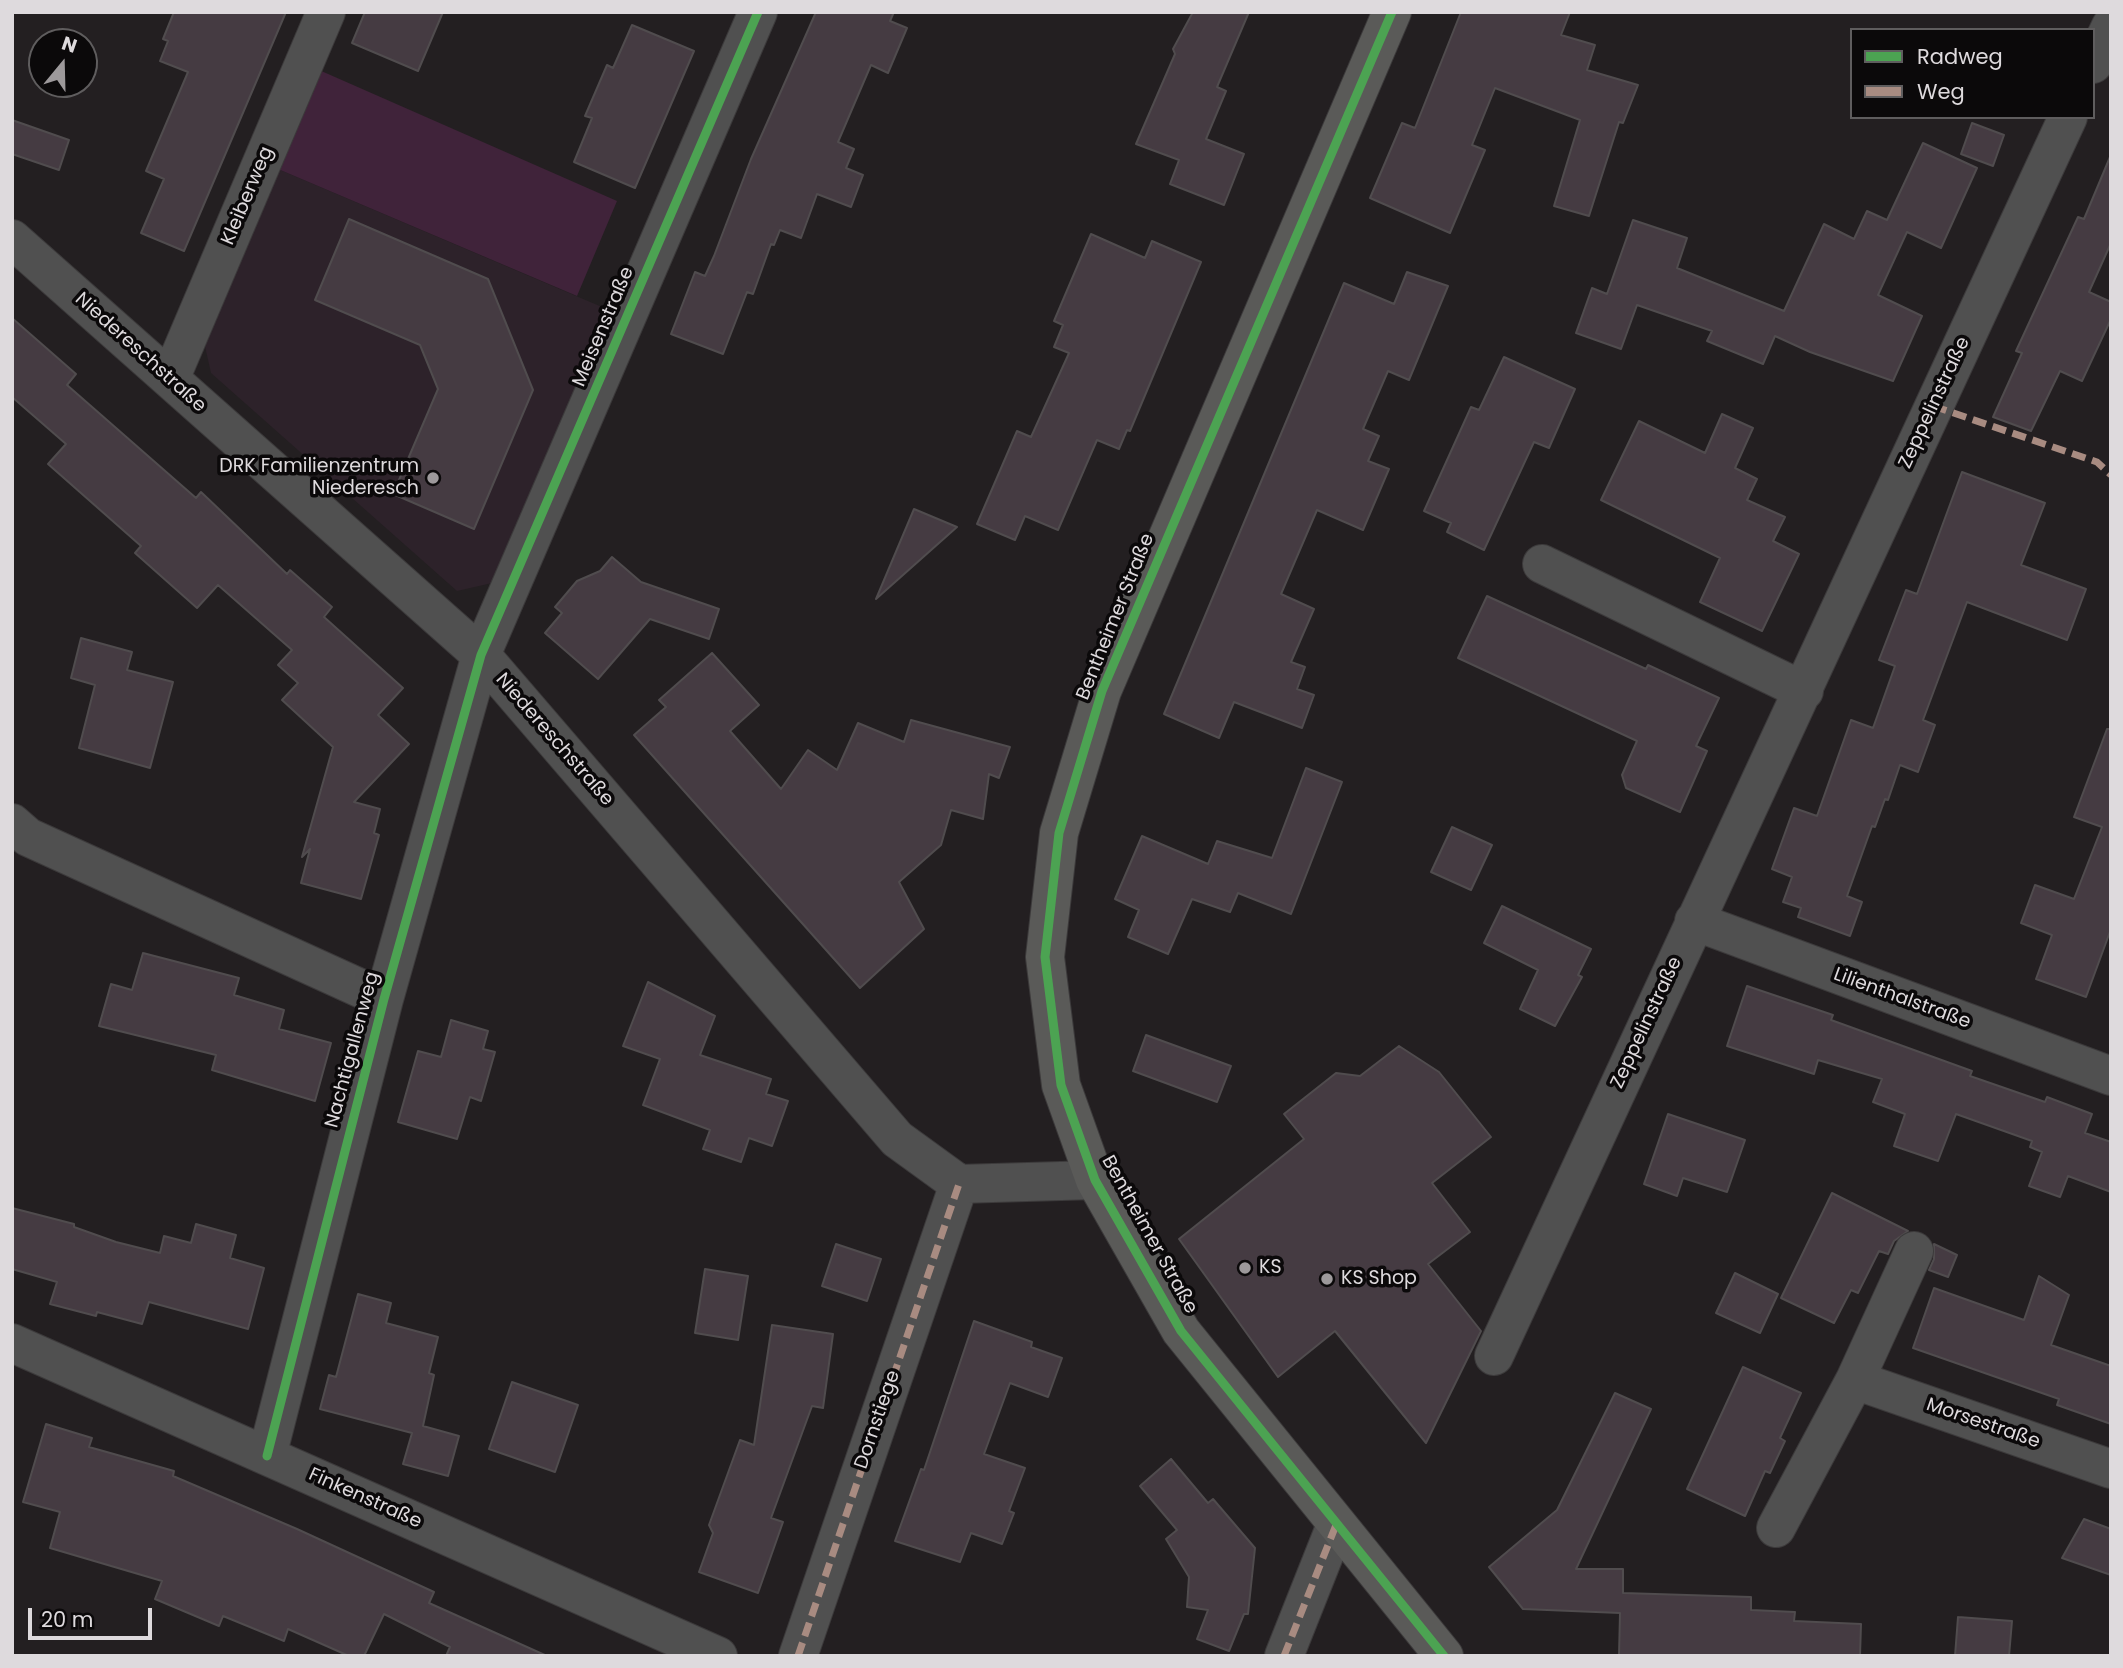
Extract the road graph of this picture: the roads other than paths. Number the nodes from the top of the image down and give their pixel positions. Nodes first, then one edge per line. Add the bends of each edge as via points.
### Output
1 (326, 12) edge
2 (758, 12) edge
3 (1392, 12) edge
4 (2111, 26) edge
5 (2095, 60) edge
6 (2067, 119) edge
7 (12, 239) edge
8 (170, 379) junction
9 (1542, 564) dead end
10 (481, 656) junction
11 (1804, 691) junction
12 (12, 823) edge
13 (1694, 921) junction
14 (384, 999) junction
15 (2110, 1074) edge
16 (1094, 1180) junction
17 (959, 1184) junction
18 (1914, 1251) dead end
19 (12, 1343) edge
20 (1494, 1356) dead end
21 (1855, 1380) junction
22 (267, 1456) junction
23 (2111, 1468) edge
24 (1336, 1525) junction
25 (1776, 1528) dead end
26 (718, 1656) edge
27 (798, 1656) edge
28 (1284, 1656) edge
29 (1444, 1656) edge

1 - 8 street, Kleiberweg
2 - 10 street, Meisenstraße
3 - 16 main road, Bentheimer Straße via 1102,691 1059,833 1045,957 1061,1085
4 - 5 street
6 - 11 street, Zeppelinstraße
7 - 8 street, Niedereschstraße
8 - 10 street, Niedereschstraße
9 - 11 street
10 - 14 street, Nachtigallenweg
10 - 17 street, Niedereschstraße via 897,1139
11 - 13 street, Zeppelinstraße
12 - 14 street, Nachtigallenweg via 28,837
13 - 15 street, Lilienthalstraße
13 - 20 street, Zeppelinstraße
14 - 22 street, Nachtigallenweg
16 - 17 street
16 - 24 main road, Bentheimer Straße via 1181,1331
17 - 27 street, Dornstiege
18 - 21 street
19 - 22 street, Finkenstraße
21 - 23 street, Morsestraße
21 - 25 street
22 - 26 street, Finkenstraße
24 - 28 street
24 - 29 main road, Bentheimer Straße

